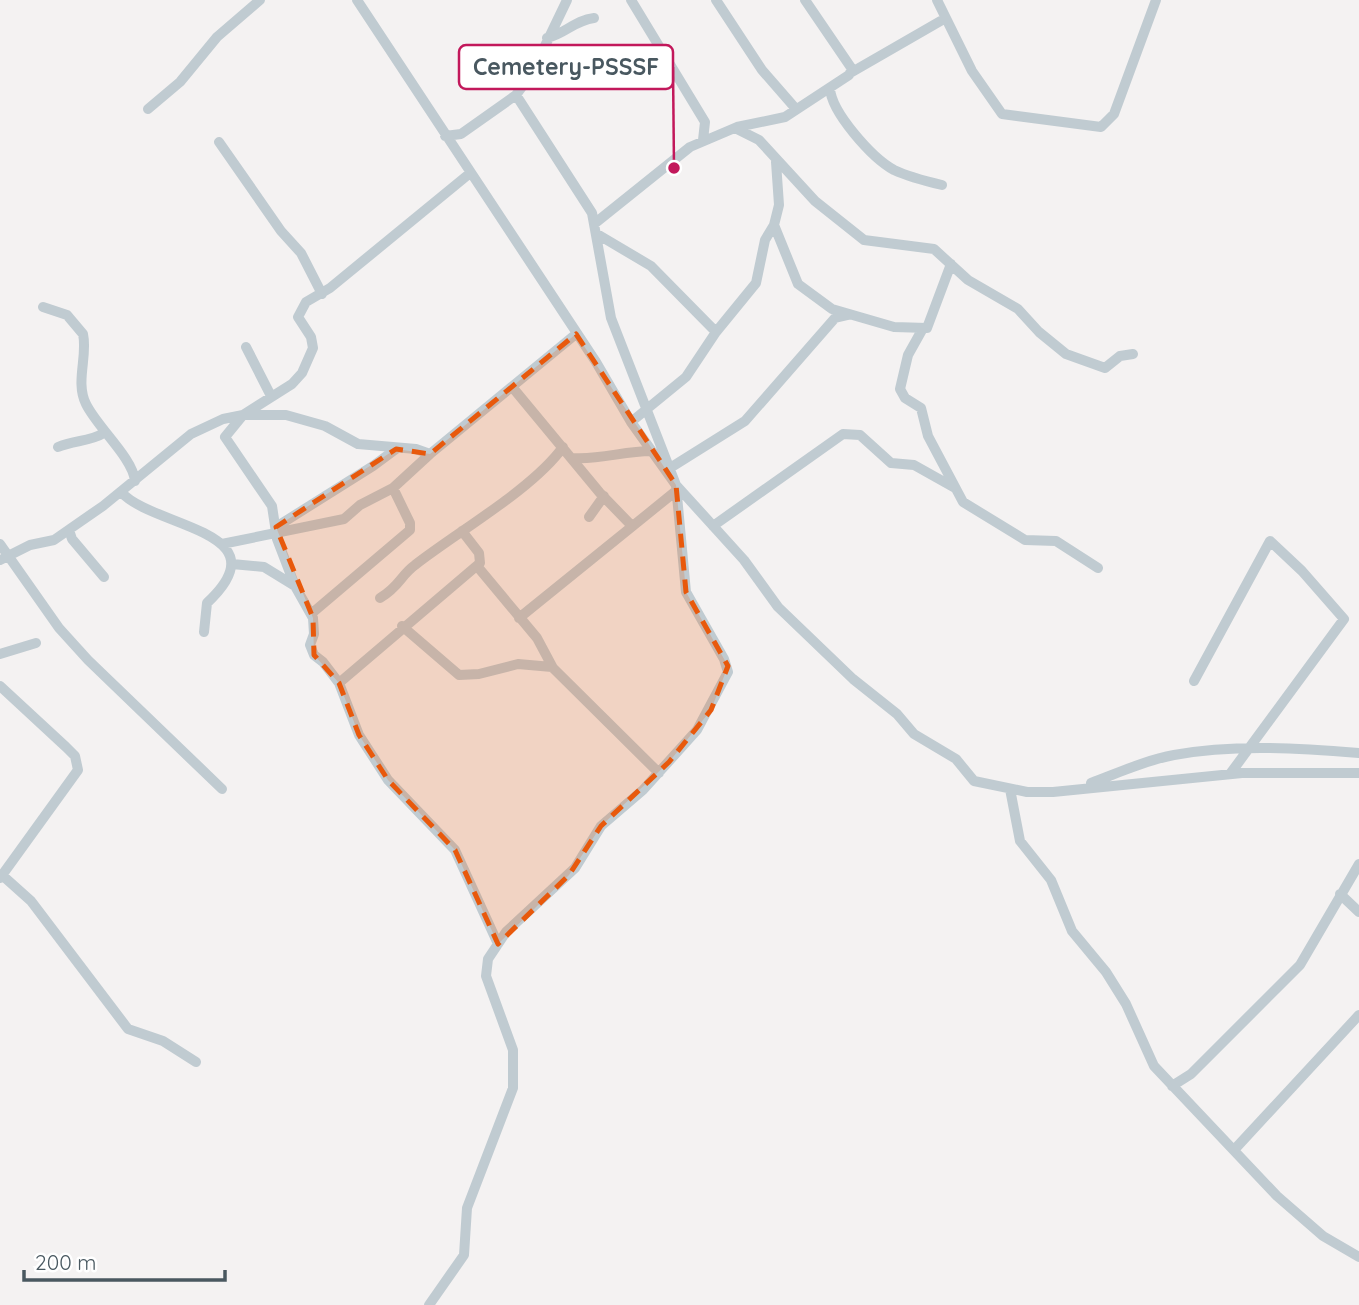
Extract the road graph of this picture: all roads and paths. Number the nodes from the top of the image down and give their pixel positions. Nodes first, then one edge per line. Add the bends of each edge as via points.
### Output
1 (260, 0) edge
2 (357, 0) edge
3 (567, 0) edge
4 (631, 0) edge
5 (716, 0) edge
6 (805, 0) edge
7 (937, 0) edge
8 (1156, 0) edge
9 (594, 18) dead end
10 (944, 19) junction
11 (547, 38) junction
12 (852, 72) junction
13 (830, 88) junction
14 (516, 95) junction
15 (148, 109) dead end
16 (796, 109) junction
17 (735, 128) junction
18 (445, 136) junction
19 (703, 140) junction
20 (219, 142) dead end
21 (776, 161) junction
22 (469, 174) junction
23 (942, 185) dead end
24 (774, 225) junction
25 (596, 229) junction
26 (951, 264) junction
27 (321, 294) junction
28 (43, 307) dead end
29 (849, 315) junction
30 (922, 330) junction
31 (716, 332) junction
32 (576, 334) junction
33 (246, 347) dead end
34 (1133, 354) dead end
35 (513, 388) junction
36 (271, 396) junction
37 (648, 410) junction
38 (243, 415) junction
39 (631, 422) junction
40 (104, 433) junction
41 (58, 447) dead end
42 (563, 447) junction
43 (396, 449) junction
44 (651, 451) junction
45 (430, 454) junction
46 (573, 458) junction
47 (670, 468) junction
48 (135, 481) junction
49 (393, 488) junction
50 (676, 488) junction
51 (956, 488) junction
52 (121, 492) junction
53 (604, 496) junction
54 (589, 517) dead end
55 (632, 526) junction
56 (713, 526) junction
57 (69, 530) junction
58 (276, 530) junction
59 (462, 531) junction
60 (0, 544) edge
61 (222, 544) junction
62 (4, 558) edge
63 (232, 564) junction
64 (477, 566) junction
65 (1098, 568) dead end
66 (104, 577) dead end
67 (295, 586) junction
68 (380, 598) dead end
69 (311, 614) junction
70 (519, 618) junction
71 (402, 626) junction
72 (204, 632) dead end
73 (36, 643) dead end
74 (0, 654) edge
75 (552, 667) junction
76 (1194, 681) dead end
77 (338, 683) junction
78 (0, 687) edge
79 (1245, 750) junction
80 (1359, 753) edge
81 (659, 773) junction
82 (1359, 773) edge
83 (1230, 774) junction
84 (222, 789) dead end
85 (1010, 789) junction
86 (1078, 789) junction
87 (1359, 864) edge
88 (1, 874) edge
89 (1340, 894) junction
90 (1359, 912) edge
91 (498, 944) junction
92 (1359, 1015) edge
93 (196, 1062) dead end
94 (1172, 1086) junction
95 (1234, 1150) junction
96 (1359, 1257) edge
97 (429, 1305) edge

1 - 15 street
2 - 18 street
3 - 11 street
4 - 19 street via 705,122
5 - 16 street via 762,70
6 - 12 street
7 - 10 street
8 - 10 street via 1114,114 1101,127 1002,114
9 - 11 street via 580,20
10 - 12 street
11 - 14 street
12 - 13 street
13 - 16 street
13 - 23 street via 832,105 889,167
14 - 18 street via 461,134
14 - 25 street via 589,205
16 - 17 street via 785,117
17 - 19 street
17 - 21 street via 752,134
18 - 22 street
19 - 25 street via 639,186
20 - 27 street via 301,253
21 - 24 street via 779,205
21 - 26 street via 832,216 864,240 934,249
22 - 27 street
22 - 32 street
24 - 29 street via 799,285 832,309
24 - 31 street via 765,240 757,283
25 - 31 street via 651,266
25 - 37 street via 611,318
26 - 30 street via 935,311
26 - 34 street via 1018,309 1048,340 1077,360 1105,368 1120,356
27 - 36 street via 302,306 298,317 313,342 311,356 295,382
28 - 40 street via 67,315 83,334 83,396
29 - 30 street
29 - 47 street via 835,318 745,421
30 - 51 street via 908,355 900,389 921,408 928,436
31 - 37 street via 686,377
32 - 35 street
32 - 39 street
33 - 36 street
35 - 42 street
35 - 45 street
36 - 38 street
37 - 39 street
37 - 47 street
38 - 43 street via 286,415 325,426 358,444
38 - 48 street via 191,434
38 - 58 street via 226,434 226,441 272,506
39 - 44 street
40 - 41 street via 89,442 72,441
40 - 48 street via 132,469
42 - 46 street
42 - 59 street
43 - 45 street
43 - 58 street
44 - 46 street via 603,459
44 - 50 street
45 - 49 street
46 - 53 street
47 - 50 street
48 - 52 street
49 - 58 street via 342,520
49 - 69 street via 410,530
50 - 55 street
50 - 56 street
50 - 81 street via 686,592 728,672 704,720
51 - 56 street via 914,465 891,463 860,435 843,434
51 - 65 street via 963,502 1016,536 1032,543 1056,541
52 - 57 street
52 - 61 street via 134,503 185,522
53 - 54 street
53 - 55 street
55 - 70 street
56 - 85 street via 778,607 914,734 956,760 974,780
57 - 62 street
57 - 66 street
58 - 61 street
58 - 67 street
59 - 64 street via 482,558
59 - 68 street via 416,564 400,585
60 - 62 street
61 - 63 street
62 - 84 street via 88,660
63 - 67 street via 264,567
63 - 72 street via 224,587 207,603
64 - 70 street
64 - 71 street
67 - 69 street
69 - 77 street via 314,635 310,646
70 - 75 street via 542,644
71 - 75 street via 459,675 518,664
71 - 77 street
73 - 74 street
75 - 81 street
76 - 79 street via 1268,543 1273,542 1324,593 1345,622
77 - 91 street via 359,735 388,780 455,850
78 - 88 street via 75,756 78,771
79 - 80 street
79 - 83 street
79 - 86 street via 1173,755
81 - 91 street via 601,826 575,868
82 - 83 street
83 - 86 street
85 - 86 street
85 - 94 street via 1020,841 1051,880 1072,930 1106,972 1154,1066
87 - 89 street
88 - 93 street via 30,901 128,1029 163,1041
89 - 90 street
89 - 94 street via 1300,965 1191,1074
91 - 97 street via 485,966 486,976 511,1040 513,1087 467,1208 464,1255
92 - 95 street
94 - 95 street
95 - 96 street via 1323,1236

